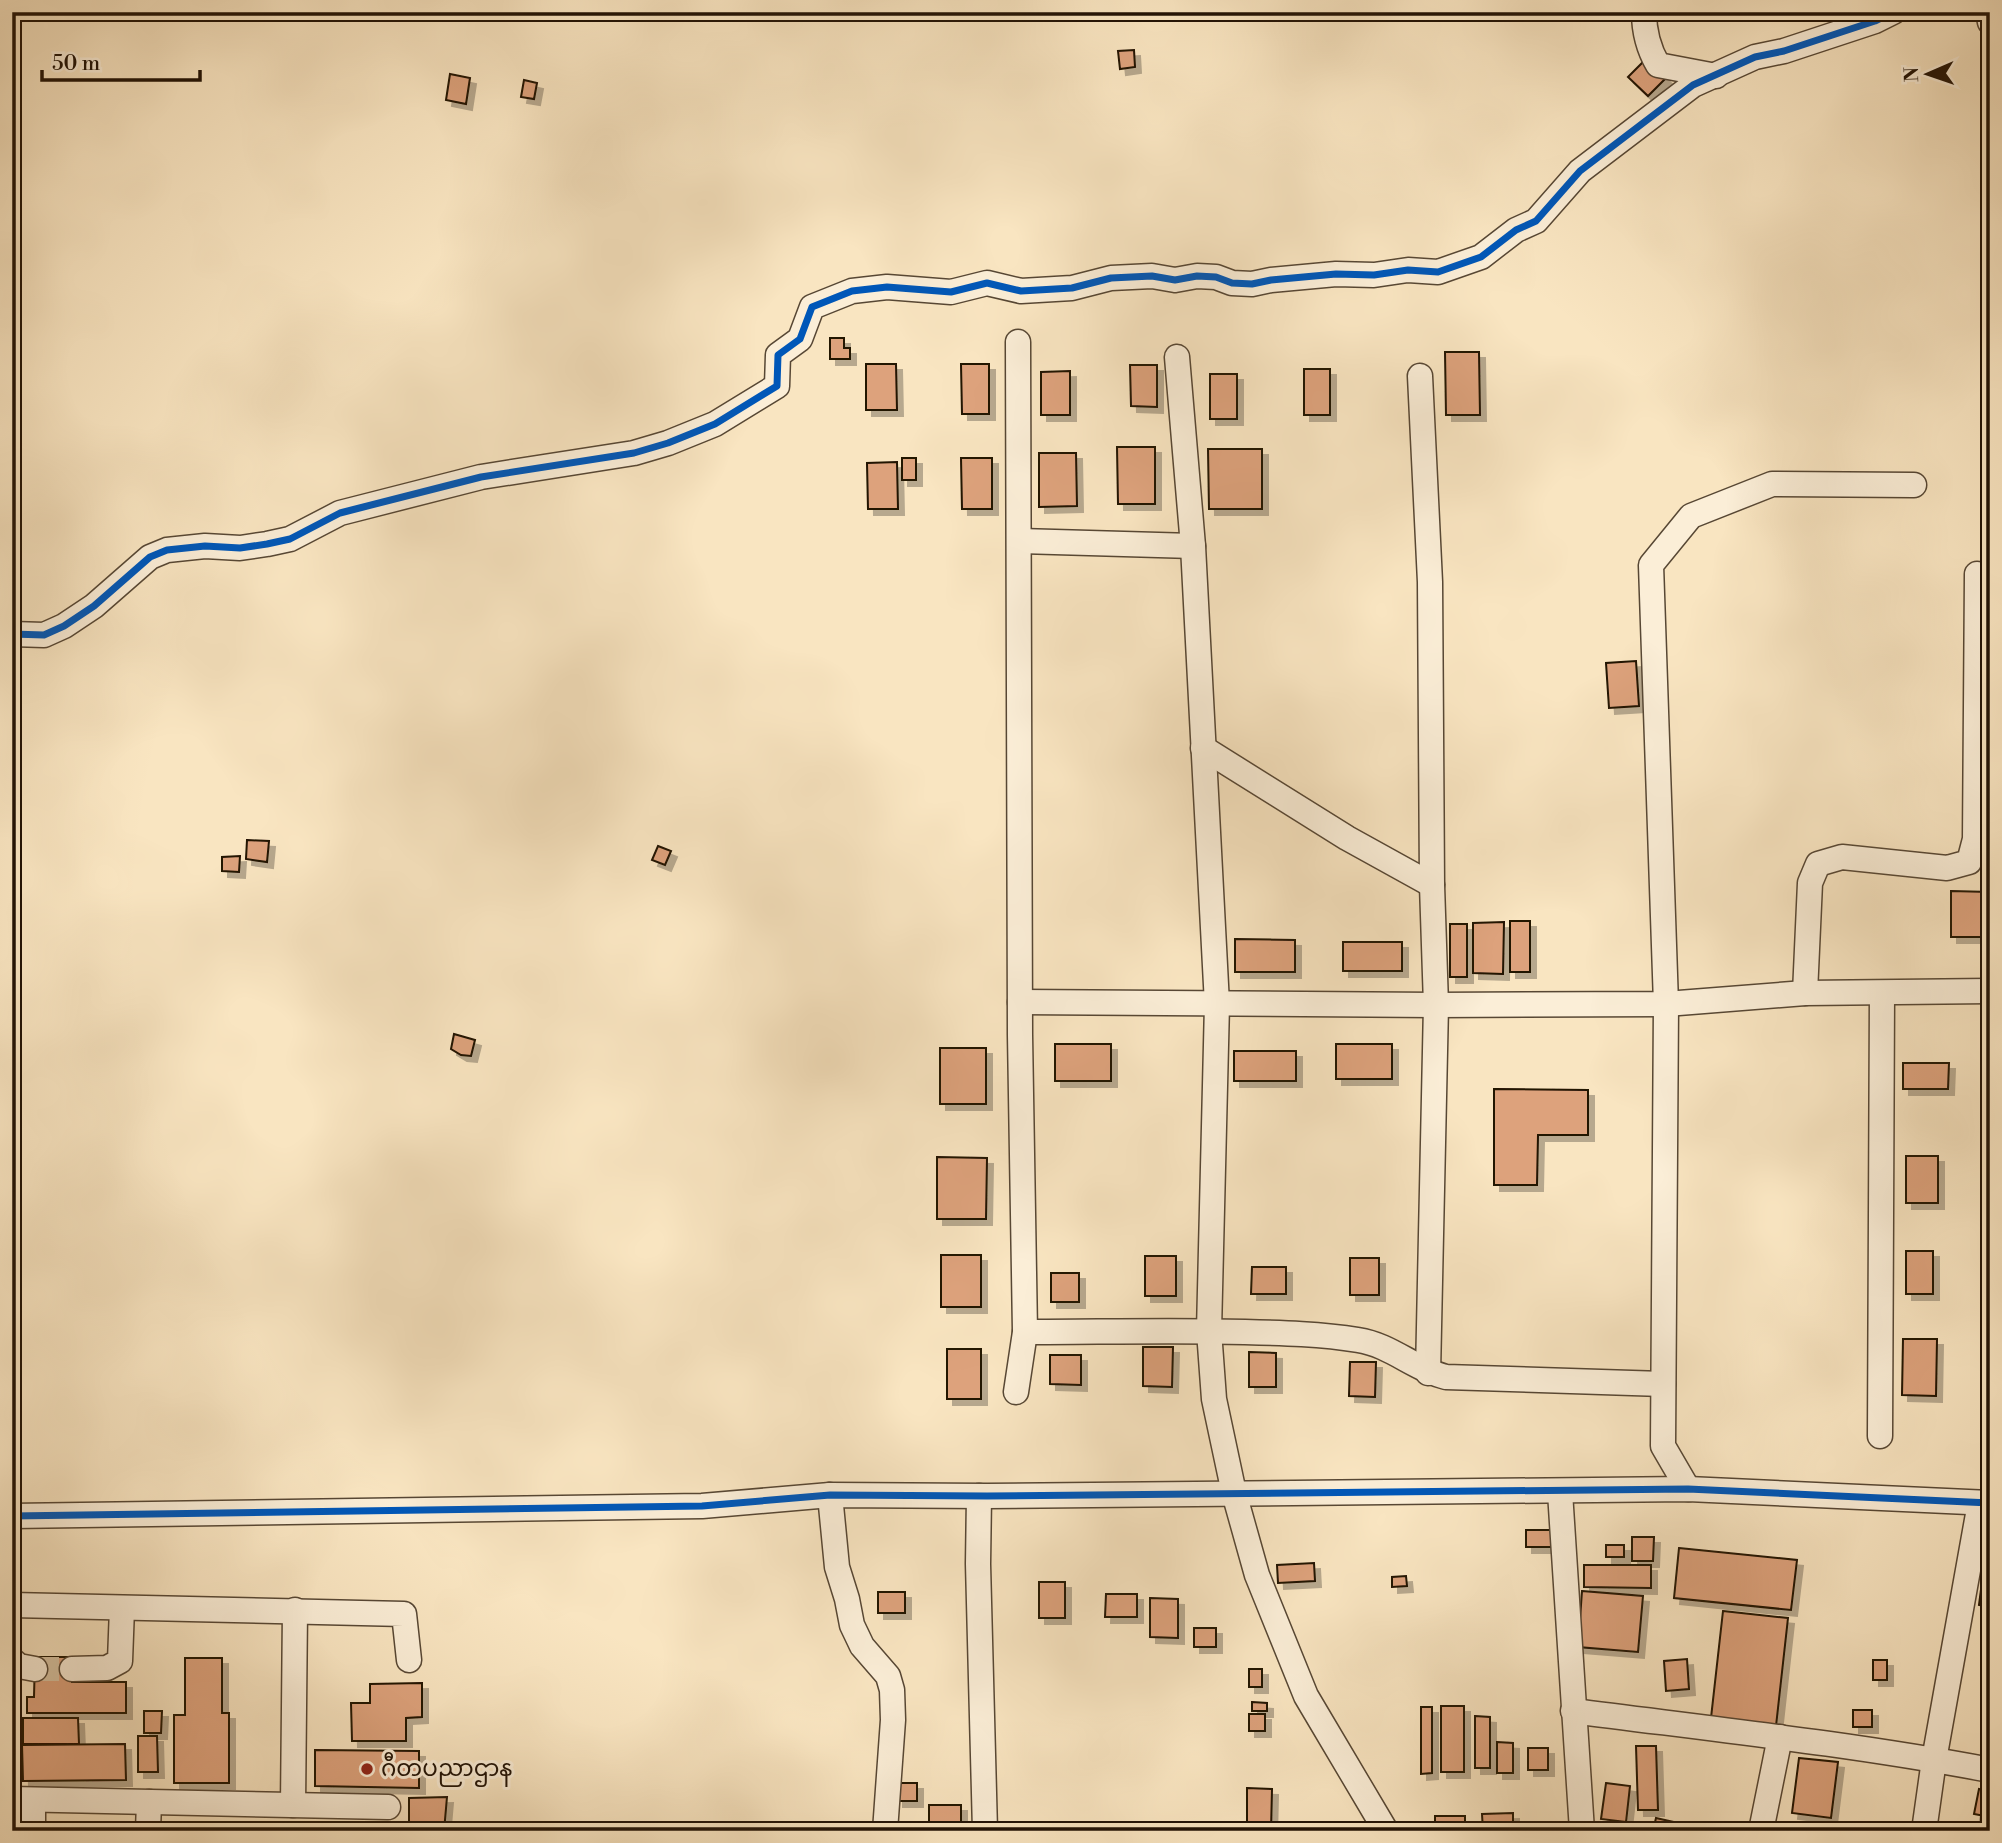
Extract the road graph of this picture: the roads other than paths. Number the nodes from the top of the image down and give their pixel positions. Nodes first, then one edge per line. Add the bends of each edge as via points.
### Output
1 (1644, 12) edge
2 (1894, 12) edge
3 (1970, 12) edge
4 (1978, 12) edge
5 (1988, 12) edge
6 (1990, 22) edge
7 (1716, 76) junction
8 (1018, 342) dead end
9 (1177, 357) dead end
10 (1420, 376) dead end
11 (1914, 485) dead end
12 (1020, 541) junction
13 (1192, 546) junction
14 (1977, 574) dead end
15 (12, 634) edge
16 (1203, 748) junction
17 (1432, 885) junction
18 (1990, 991) edge
19 (1804, 993) junction
20 (1882, 993) junction
21 (1020, 1002) junction
22 (1217, 1004) junction
23 (1666, 1004) junction
24 (1436, 1005) junction
25 (1209, 1331) junction
26 (1025, 1332) junction
27 (1428, 1373) junction
28 (1663, 1384) junction
29 (1017, 1392) dead end
30 (1880, 1436) dead end
31 (1688, 1489) junction
32 (1560, 1492) junction
33 (1234, 1493) junction
34 (830, 1495) junction
35 (979, 1496) junction
36 (1985, 1503) edge
37 (12, 1516) edge
38 (12, 1605) edge
39 (122, 1608) junction
40 (295, 1610) junction
41 (409, 1660) dead end
42 (72, 1669) tunnel mouth
43 (1573, 1711) junction
44 (1780, 1737) junction
45 (1934, 1759) junction
46 (1990, 1770) edge
47 (23, 1800) edge
48 (149, 1802) junction
49 (293, 1805) junction
50 (388, 1807) dead end
51 (33, 1831) edge
52 (148, 1831) edge
53 (885, 1831) edge
54 (985, 1831) edge
55 (1386, 1831) edge
56 (1582, 1831) edge
57 (1761, 1831) edge
58 (1924, 1831) edge

1 - 7 street via 1649,50 1658,65
2 - 7 street via 1755,57
3 - 4 street
5 - 6 street
7 - 15 street via 1693,85 1580,171 1536,221 1481,257 1438,272 1336,274 1252,284 1216,277 1175,280 1152,276 1021,291 987,283 951,292 887,287 852,291 812,307 800,339 778,355 777,386 715,424 634,453 481,477 340,513 290,539 240,548 167,550 150,557 64,626 44,635
8 - 12 street
9 - 13 street
10 - 17 street via 1430,582
11 - 23 street via 1772,484 1691,516 1651,565
12 - 13 street
12 - 21 street
13 - 16 street
14 - 19 street via 1975,839 1969,862 1947,868 1842,858 1818,863 1810,883
16 - 17 street
16 - 22 street
17 - 24 street
18 - 20 street
19 - 20 street
19 - 23 street
20 - 30 street
21 - 22 street
21 - 26 street
22 - 24 street
22 - 25 street
23 - 24 street
23 - 28 street
24 - 27 street
25 - 26 street
25 - 27 street via 1359,1340 1391,1349
25 - 33 street via 1214,1399
26 - 29 street
27 - 28 street
28 - 31 street via 1663,1446
31 - 32 street
31 - 36 street
32 - 33 street
32 - 43 street
33 - 35 street
33 - 55 street via 1257,1575 1306,1696
34 - 35 street
34 - 37 street via 702,1506
34 - 53 street via 835,1558 852,1625 862,1646 888,1676 892,1690
35 - 54 street
36 - 45 street
38 - 39 street
39 - 40 street
39 - 42 street via 120,1661 107,1668
40 - 41 street via 404,1615
40 - 49 street
43 - 44 street
43 - 56 street
44 - 45 street
44 - 57 street
45 - 46 street
45 - 58 street
47 - 48 street
47 - 51 street
48 - 49 street
48 - 52 street
49 - 50 street

